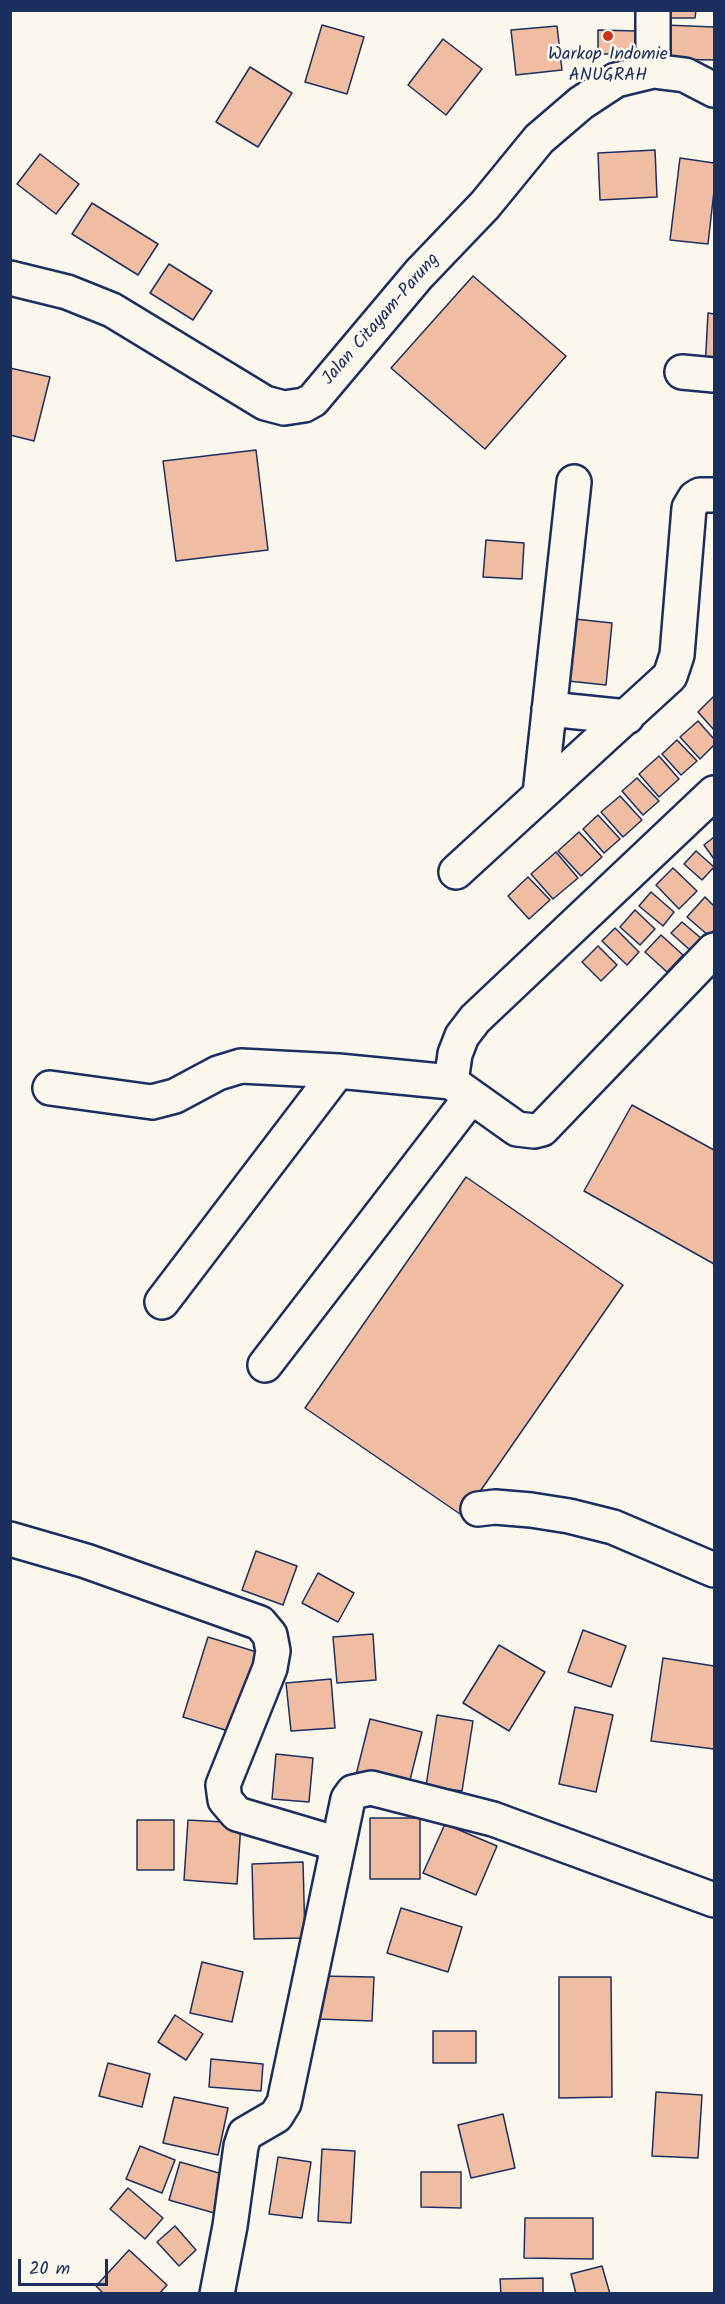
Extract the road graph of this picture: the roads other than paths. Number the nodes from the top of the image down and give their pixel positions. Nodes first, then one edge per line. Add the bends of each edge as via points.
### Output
1 (653, 10) edge
2 (653, 71) junction
3 (714, 90) edge
4 (10, 278) edge
5 (682, 372) dead end
6 (714, 375) edge
7 (574, 482) dead end
8 (714, 495) edge
9 (549, 709) junction
10 (627, 717) junction
11 (540, 794) junction
12 (714, 794) edge
13 (456, 872) dead end
14 (714, 950) edge
15 (338, 1071) junction
16 (50, 1088) dead end
17 (461, 1089) junction
18 (162, 1302) dead end
19 (265, 1365) dead end
20 (478, 1509) dead end
21 (10, 1539) edge
22 (714, 1570) edge
23 (338, 1844) junction
24 (714, 1900) edge
25 (217, 2294) edge

1 - 2 street
2 - 3 street, Jalan Citayam-Parung via 685,75
2 - 4 street, Jalan Citayam-Parung via 616,80 581,103 539,139 485,206 419,274 313,400 304,405 284,408 265,403 112,310 67,292
5 - 6 street
7 - 9 street
8 - 10 street via 700,495 689,508 674,667 670,676
9 - 10 street
9 - 11 street
10 - 11 street
11 - 13 street
12 - 17 street via 475,1019 455,1054
14 - 17 street via 542,1129 517,1130
15 - 16 street via 240,1066 175,1096 152,1102
15 - 17 street
15 - 18 street
17 - 19 street
20 - 22 street via 531,1510 602,1524
21 - 23 street via 86,1560 260,1623 270,1635 273,1652 223,1785 225,1800 237,1814
23 - 24 street via 348,1799 353,1792 371,1788 493,1819
23 - 25 street via 284,2103 276,2116 245,2134 240,2146

